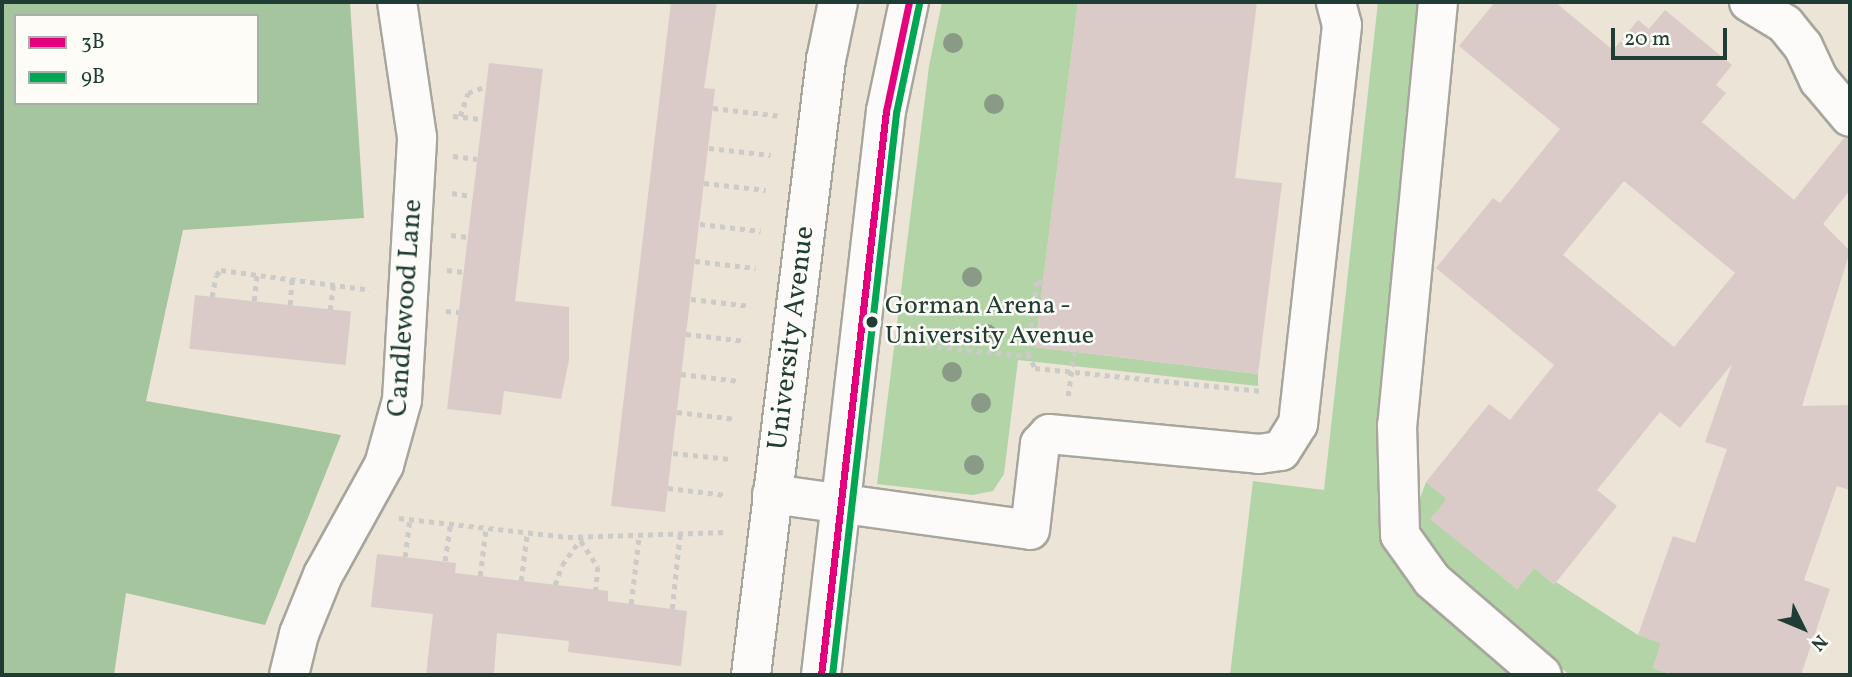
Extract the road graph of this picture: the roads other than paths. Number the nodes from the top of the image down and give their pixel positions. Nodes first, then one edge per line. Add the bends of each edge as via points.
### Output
1 (397, 2) edge
2 (838, 2) edge
3 (909, 2) edge
4 (1336, 2) edge
5 (1438, 2) edge
6 (1749, 2) edge
7 (1850, 117) edge
8 (772, 494) junction
9 (838, 503) junction
10 (289, 675) edge
11 (751, 675) edge
12 (821, 675) edge
13 (1542, 675) edge

1 - 10 main road, Candlewood Lane via 417,136 399,420 384,466 323,575 299,634
2 - 8 main road, University Avenue via 826,60
3 - 9 main road via 886,111
4 - 9 main road via 1342,25 1298,424 1291,442 1270,454 1049,434 1040,444 1030,530
5 - 13 main road via 1397,425 1399,535 1432,580
6 - 7 main road via 1785,24 1803,46 1819,80
8 - 9 main road
8 - 11 main road, University Avenue
9 - 12 main road

